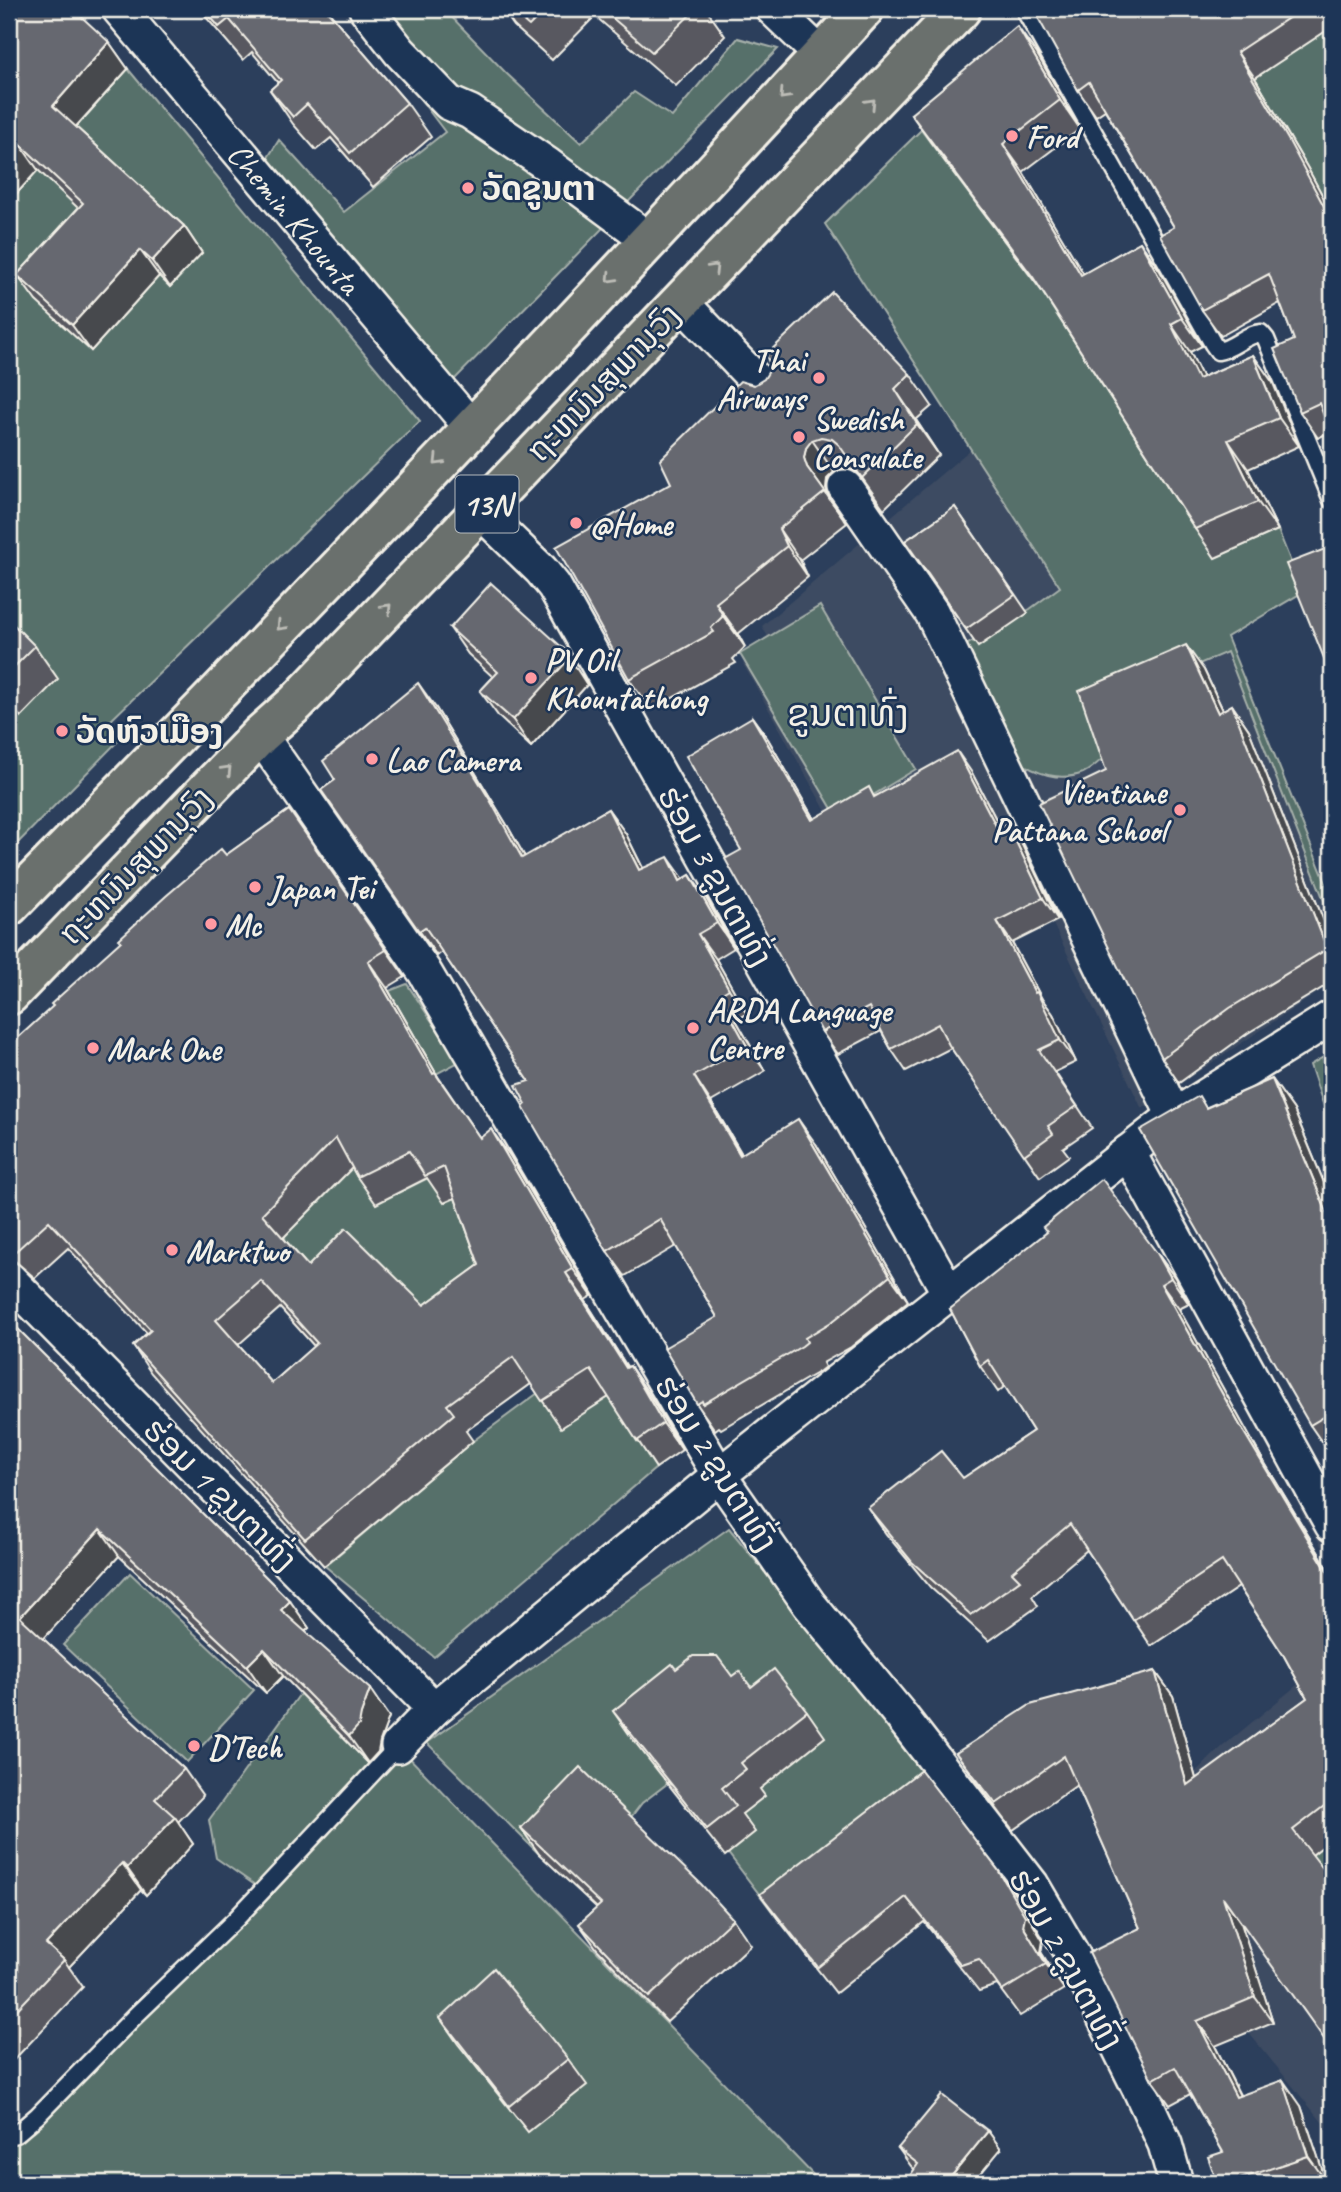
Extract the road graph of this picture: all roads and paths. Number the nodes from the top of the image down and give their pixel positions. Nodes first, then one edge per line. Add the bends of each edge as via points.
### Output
1 (119, 9) edge
2 (366, 9) edge
3 (773, 9) edge
4 (864, 9) edge
5 (961, 9) edge
6 (1024, 9) edge
7 (821, 55) junction
8 (648, 239) junction
9 (681, 302) junction
10 (772, 397) edge
11 (471, 427) junction
12 (845, 486) edge
13 (1332, 500) edge
14 (480, 511) junction
15 (260, 735) junction
16 (9, 906) edge
17 (9, 995) edge
18 (1332, 1017) edge
19 (1174, 1116) junction
20 (1128, 1152) junction
21 (9, 1279) edge
22 (950, 1295) junction
23 (719, 1475) junction
24 (1330, 1514) edge
25 (434, 1709) junction
26 (398, 1746) joint
27 (9, 2136) edge
28 (1177, 2183) edge

1 - 11 street, Chemin Khounta
2 - 8 street via 449,103 470,112 548,165
3 - 7 street
4 - 7 highway, ຖະຫນົນສຸພານຸວົງ / 13N
9 -> 5 highway, ຖະຫນົນສຸພານຸວົງ / 13N
6 - 13 lane via 1218,351 1254,333 1266,339
7 -> 8 highway, ຖະຫນົນສຸພານຸວົງ / 13N
8 -> 11 highway, ຖະຫນົນສຸພານຸວົງ / 13N
9 - 10 street
9 - 14 highway, ຖະຫນົນສຸພານຸວົງ / 13N
11 -> 16 highway, ຖະຫນົນສຸພານຸວົງ / 13N
12 - 19 street via 932,613
15 -> 14 highway, ຖະຫນົນສຸພານຸວົງ / 13N
14 - 22 street, ຮ່ອມ 3 ຂູນຕາທົ່ງ via 554,586
17 -> 15 highway, ຖະຫນົນສຸພານຸວົງ / 13N
15 - 23 street, ຮ່ອມ 2 ຂູນຕາທົ່ງ via 424,971
18 - 19 street
19 - 20 street
20 - 22 street
20 - 24 street
21 - 25 street, ຮ່ອມ 1 ຂູນຕາທົ່ງ
22 - 23 street
23 - 25 street
23 - 28 street, ຮ່ອມ 2 ຂູນຕາທົ່ງ via 808,1604 1032,1885 1073,1955 1140,2090
25 - 26 street
26 - 27 lane via 236,1919 37,2116

